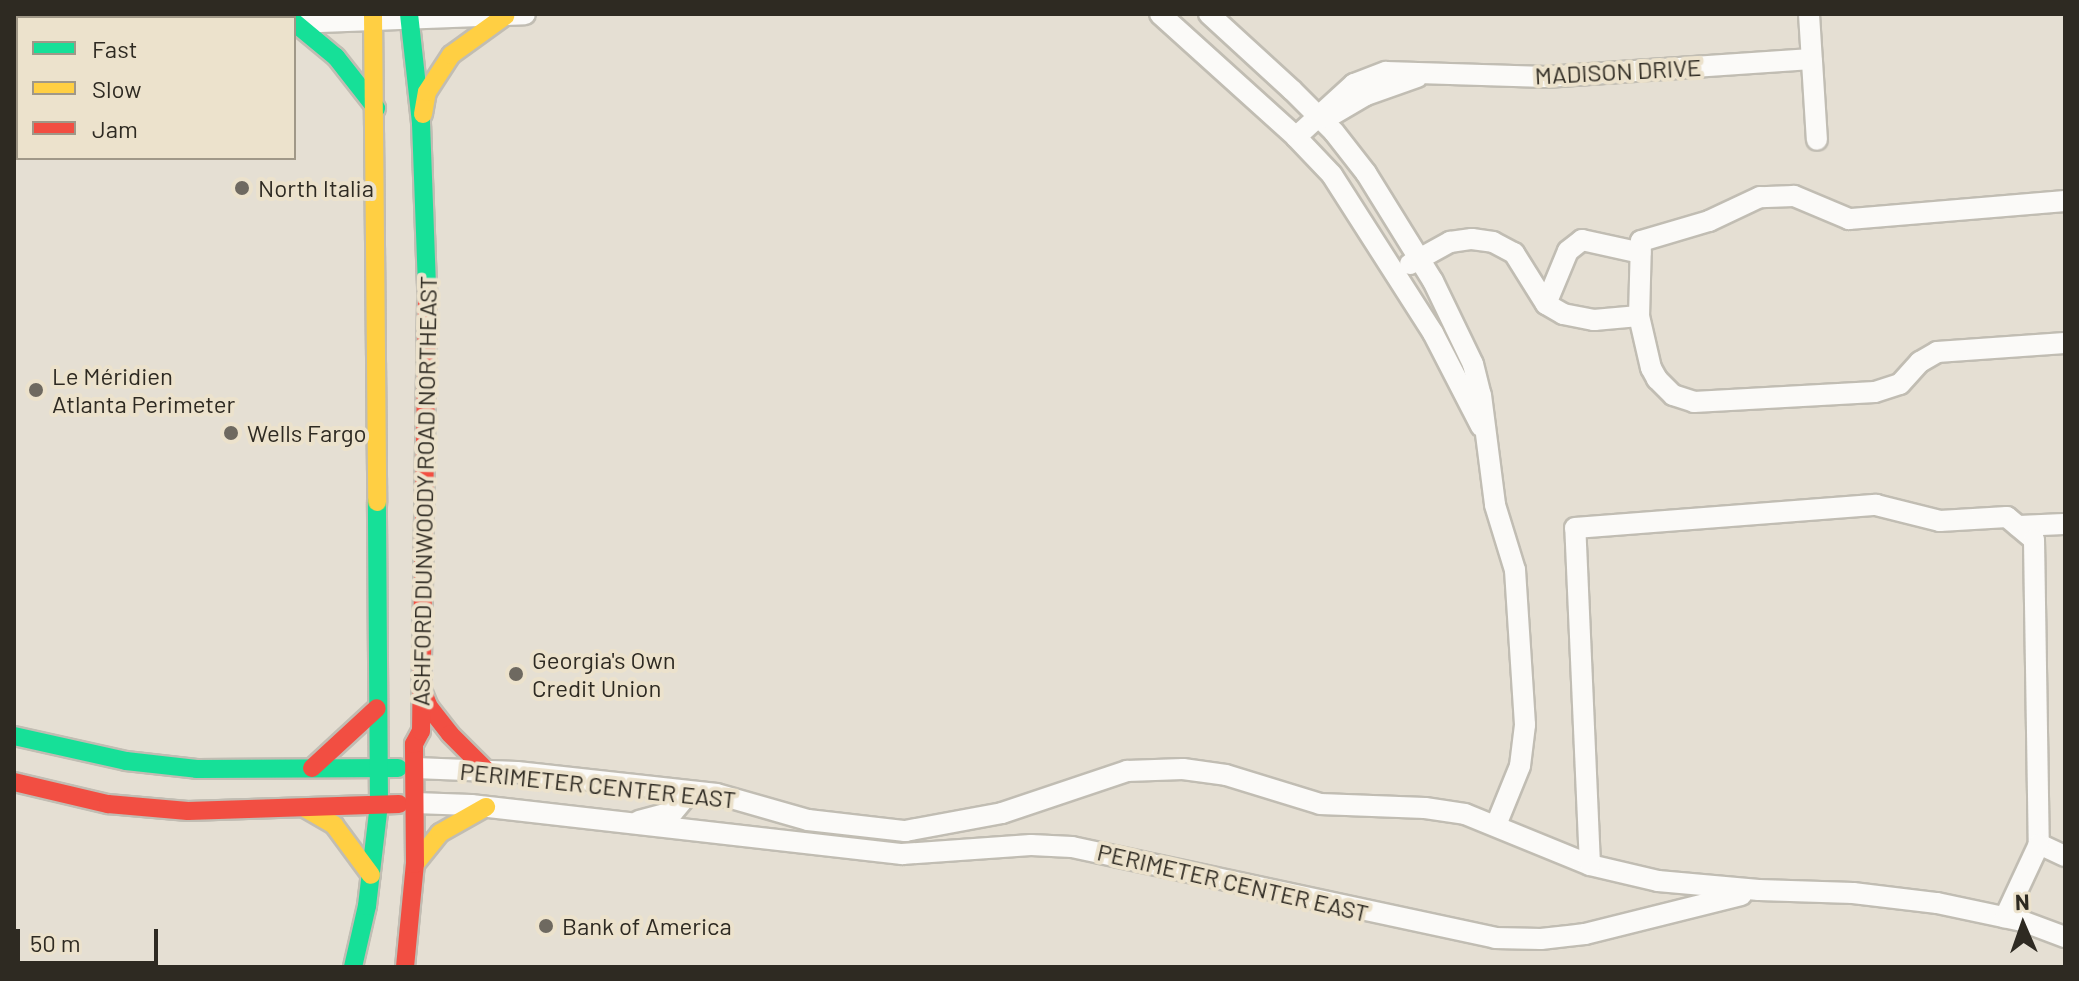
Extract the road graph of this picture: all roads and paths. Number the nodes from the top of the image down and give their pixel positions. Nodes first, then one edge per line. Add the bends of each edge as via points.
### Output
1 (1160, 14) edge
2 (1209, 14) edge
3 (1809, 14) edge
4 (515, 15) edge
5 (373, 17) edge
6 (409, 17) edge
7 (296, 23) edge
8 (296, 24) edge
9 (1811, 59) junction
10 (376, 108) junction
11 (1320, 119) junction
12 (421, 123) junction
13 (1296, 137) junction
14 (1817, 140) dead end
15 (2065, 201) edge
16 (1641, 253) junction
17 (1420, 258) junction
18 (1396, 272) junction
19 (1546, 304) junction
20 (1639, 316) junction
21 (2065, 343) edge
22 (1484, 433) junction
23 (2065, 524) edge
24 (2018, 526) junction
25 (420, 684) junction
26 (377, 708) junction
27 (14, 736) edge
28 (312, 768) junction
29 (415, 768) junction
30 (379, 769) junction
31 (486, 770) junction
32 (14, 782) edge
33 (690, 792) junction
34 (415, 803) junction
35 (379, 804) junction
36 (302, 807) junction
37 (486, 807) junction
38 (1016, 808) junction
39 (611, 823) junction
40 (1496, 825) junction
41 (2039, 844) junction
42 (861, 850) junction
43 (2065, 856) edge
44 (415, 864) junction
45 (1590, 865) junction
46 (371, 875) junction
47 (1759, 890) junction
48 (2005, 917) junction
49 (2065, 937) edge
50 (353, 967) edge
51 (405, 967) edge

1 - 13 street
2 - 11 street
3 - 9 street
4 - 6 street
4 - 12 main road via 451,55 427,92
5 - 6 street
5 - 7 street
5 - 10 main road, ASHFORD DUNWOODY ROAD NORTHEAST
6 - 12 main road, ASHFORD DUNWOODY ROAD NORTHEAST
8 - 10 main road via 336,57
9 - 11 street, MADISON DRIVE via 1546,77 1403,71 1354,84
9 - 14 street
10 - 26 main road, ASHFORD DUNWOODY ROAD NORTHEAST
11 - 13 street, MADISON DRIVE
11 - 17 street via 1383,196
12 - 25 main road, ASHFORD DUNWOODY ROAD NORTHEAST via 427,256
13 - 18 street via 1332,175
15 - 16 street via 1849,219 1794,196 1773,195 1641,241
16 - 19 street via 1582,240 1568,251
16 - 20 street
17 - 18 street
17 - 19 street via 1450,242 1493,242 1514,253
17 - 22 street via 1473,364
18 - 22 street via 1443,349
19 - 20 street via 1577,318
20 - 21 street via 1657,379 1673,395 1694,402 1875,392 1900,384 1937,352
22 - 40 street via 1495,505 1515,570 1525,725 1520,766
23 - 24 street
24 - 41 street via 2034,540
24 - 45 street via 2007,517 1940,521 1876,505 1575,528
25 - 29 main road, ASHFORD DUNWOODY ROAD NORTHEAST
25 - 31 main road via 429,707
26 - 28 main road
26 - 30 main road, ASHFORD DUNWOODY ROAD NORTHEAST
27 - 28 main road via 183,768
28 - 30 main road
29 - 30 main road
29 - 31 street, PERIMETER CENTER EAST
29 - 34 main road, ASHFORD DUNWOODY ROAD NORTHEAST
30 - 35 main road, ASHFORD DUNWOODY ROAD NORTHEAST
31 - 33 street, PERIMETER CENTER EAST
32 - 36 main road via 73,798 152,808
33 - 38 street, PERIMETER CENTER EAST via 742,799 808,820 886,830 930,828
33 - 39 street via 673,812
34 - 35 main road
34 - 37 street, PERIMETER CENTER EAST
34 - 44 main road, ASHFORD DUNWOODY ROAD NORTHEAST
35 - 36 main road
35 - 46 main road, ASHFORD DUNWOODY ROAD NORTHEAST
36 - 46 main road via 334,825
37 - 39 street, PERIMETER CENTER EAST
37 - 44 main road via 452,823
38 - 40 street, PERIMETER CENTER EAST via 1110,775 1173,768 1226,775 1320,804 1425,808
38 - 42 street via 1010,819 994,827
39 - 42 street, PERIMETER CENTER EAST
40 - 45 street, PERIMETER CENTER EAST
41 - 43 street
41 - 48 street
42 - 47 street, PERIMETER CENTER EAST via 917,855 1031,845 1072,847 1457,931 1520,939 1597,931
44 - 51 main road, ASHFORD DUNWOODY ROAD NORTHEAST
45 - 47 street, PERIMETER CENTER EAST via 1658,881
46 - 50 main road, ASHFORD DUNWOODY ROAD NORTHEAST
47 - 48 street, PERIMETER CENTER EAST via 1853,893
48 - 49 street, PERIMETER CENTER EAST

